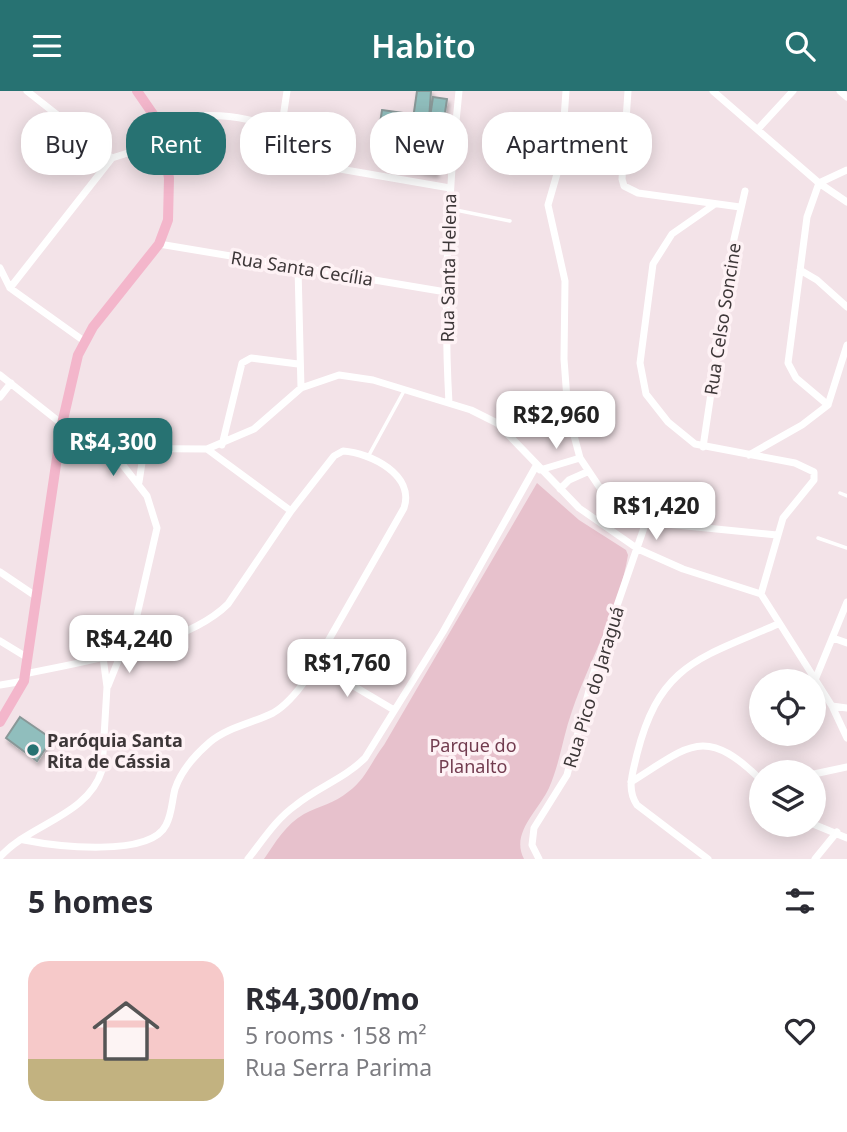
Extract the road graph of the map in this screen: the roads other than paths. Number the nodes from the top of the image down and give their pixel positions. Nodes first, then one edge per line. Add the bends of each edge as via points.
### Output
1 (27, 91) edge
2 (137, 91) edge
3 (287, 91) edge
4 (459, 91) edge
5 (566, 91) edge
6 (628, 91) edge
7 (712, 91) edge
8 (725, 91) edge
9 (793, 91) edge
10 (839, 91) edge
11 (847, 97) edge
12 (726, 103) junction
13 (54, 112) edge
14 (151, 112) edge
15 (284, 112) edge
16 (758, 129) junction
17 (126, 153) edge
18 (112, 157) edge
19 (847, 170) edge
20 (356, 172) edge
21 (98, 175) edge
22 (168, 175) edge
23 (820, 183) junction
24 (450, 188) junction
25 (745, 191) dead end
26 (847, 202) edge
27 (715, 204) junction
28 (740, 207) junction
29 (449, 208) junction
30 (510, 221) dead end
31 (159, 244) junction
32 (0, 268) edge
33 (298, 268) junction
34 (800, 270) junction
35 (10, 288) junction
36 (446, 292) junction
37 (847, 307) edge
38 (84, 341) junction
39 (847, 345) edge
40 (298, 363) junction
41 (0, 375) edge
42 (11, 383) junction
43 (300, 387) junction
44 (405, 390) junction
45 (0, 397) edge
46 (449, 403) junction
47 (828, 405) junction
48 (62, 424) junction
49 (222, 445) junction
50 (59, 447) junction
51 (703, 447) junction
52 (207, 449) junction
53 (111, 450) junction
54 (144, 450) junction
55 (748, 455) junction
56 (368, 458) junction
57 (580, 458) junction
58 (538, 468) junction
59 (587, 472) junction
60 (139, 482) junction
61 (560, 489) junction
62 (840, 493) dead end
63 (847, 496) edge
64 (291, 510) junction
65 (646, 522) junction
66 (778, 534) junction
67 (818, 538) dead end
68 (847, 548) edge
69 (638, 549) junction
70 (0, 572) edge
71 (761, 594) junction
72 (37, 597) junction
73 (847, 602) edge
74 (778, 624) junction
75 (133, 634) junction
76 (833, 638) junction
77 (160, 639) junction
78 (0, 641) edge
79 (847, 643) edge
80 (126, 650) junction
81 (103, 657) junction
82 (28, 658) junction
83 (315, 663) junction
84 (808, 669) edge
85 (820, 669) edge
86 (25, 677) junction
87 (0, 685) edge
88 (107, 687) junction
89 (826, 697) edge
90 (832, 706) junction
91 (847, 708) edge
92 (394, 711) junction
93 (0, 722) edge
94 (847, 738) edge
95 (847, 767) edge
96 (749, 770) edge
97 (826, 771) edge
98 (630, 783) junction
99 (826, 828) edge
100 (837, 832) junction
101 (847, 838) edge
102 (24, 840) junction
103 (0, 857) edge
104 (248, 859) edge
105 (539, 859) edge
106 (708, 859) edge
107 (815, 859) edge

1 - 13 street
2 - 14 main road
3 - 15 street
4 - 24 street, Rua Santa Helena
5 - 57 street via 565,132 548,216 565,281 568,413
6 - 27 street via 624,186 638,193
7 - 12 street
8 - 12 street
9 - 16 street
10 - 11 street
12 - 16 street
16 - 23 street
17 - 18 street
19 - 23 street
20 - 24 street
21 - 35 street
22 - 31 main road via 168,220
23 - 26 street
23 - 34 street via 807,217
24 - 29 street, Rua Santa Helena
25 - 28 street, Rua Celso Soncine
27 - 28 street
27 - 51 street via 671,234 658,252 640,363 646,394 654,406 688,440
28 - 51 street, Rua Celso Soncine
29 - 30 lane
29 - 36 street, Rua Santa Helena
31 - 33 street, Rua Santa Cecília
31 - 38 main road
32 - 35 street
33 - 36 street, Rua Santa Cecília
33 - 40 street
34 - 37 street
34 - 47 street via 789,368
35 - 38 street
36 - 46 street, Rua Santa Helena
38 - 48 main road
39 - 47 street
40 - 43 street
40 - 49 street via 251,358 242,363
41 - 42 street
42 - 45 street
42 - 48 street
43 - 44 street via 339,375
43 - 49 street via 254,429
44 - 46 street
44 - 56 lane
46 - 58 street via 497,423
47 - 55 street
48 - 50 main road
49 - 52 street
50 - 53 street
50 - 72 main road
51 - 55 street
52 - 54 street
52 - 64 street
53 - 54 street
53 - 60 street
54 - 60 street
55 - 66 street via 795,463 814,472 814,480 788,511
56 - 64 street via 343,451 334,456
56 - 83 street via 395,473 407,491 404,508
57 - 58 street
57 - 59 street
58 - 61 street
58 - 92 street
59 - 61 street
59 - 65 street via 606,497
60 - 75 street via 157,528
61 - 69 street
62 - 63 lane
64 - 77 street via 218,615 201,626
65 - 66 street
65 - 69 street, Rua Pico do Jaraguá
66 - 71 street
67 - 68 lane
69 - 71 street
69 - 105 street, Rua Pico do Jaraguá via 593,675 567,775 534,828 531,845
70 - 72 street
71 - 74 street
72 - 82 main road
73 - 76 street
74 - 84 street
74 - 98 street via 678,672 654,709
75 - 77 street
75 - 80 street
76 - 79 street
76 - 85 street
77 - 80 street
78 - 82 street
80 - 81 street
80 - 88 street
81 - 86 street
81 - 88 street
82 - 86 main road
83 - 92 street
83 - 102 street via 296,694 275,712 226,732 198,753 176,786 161,833 141,844 73,846
86 - 87 street
86 - 93 main road
88 - 102 street via 98,783
89 - 90 street
90 - 91 street
90 - 94 street
92 - 104 street via 358,765 296,804
95 - 97 street
96 - 98 street via 718,747 700,743
98 - 106 street via 637,805
99 - 100 street
100 - 101 street
100 - 107 street
102 - 103 street

